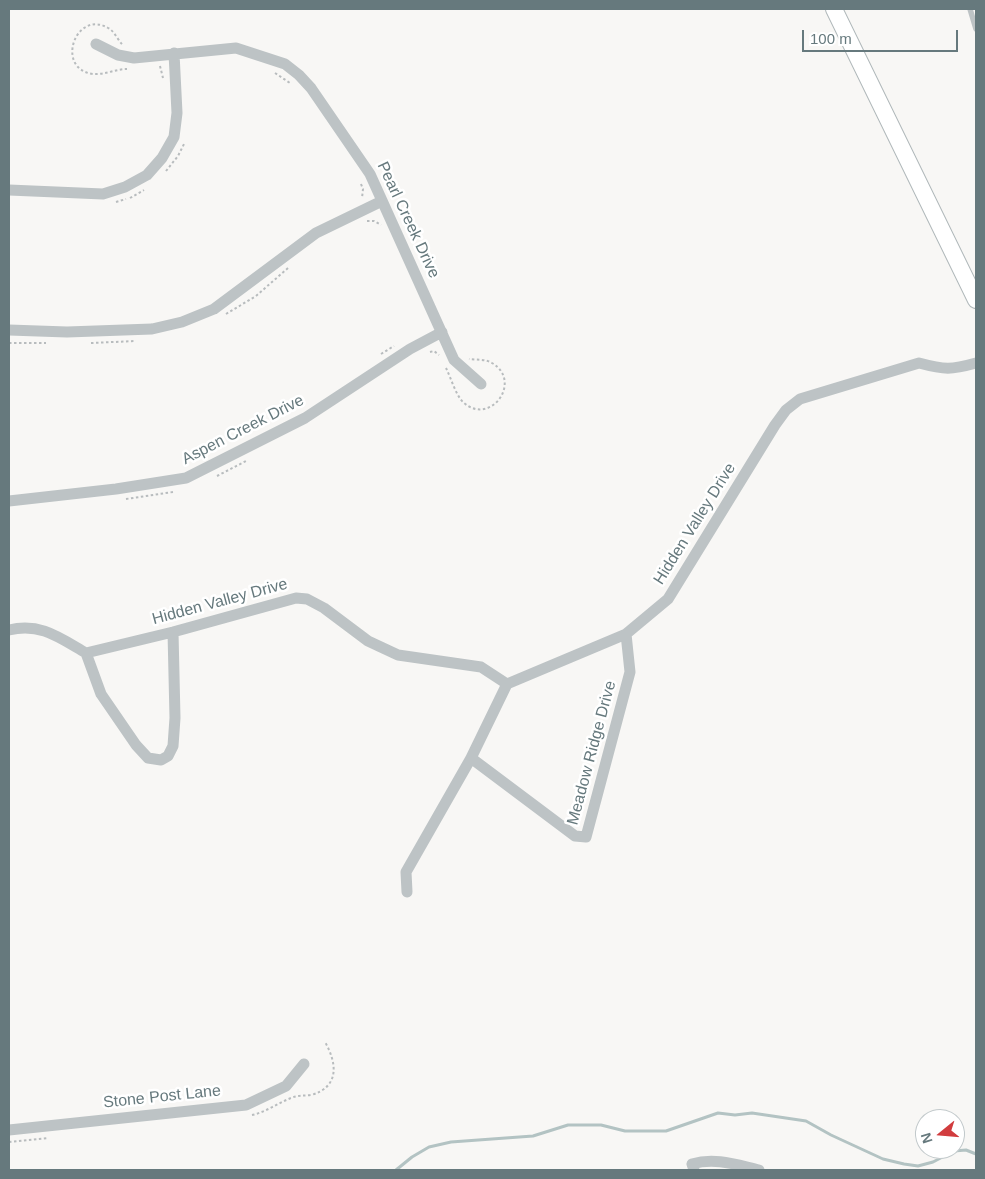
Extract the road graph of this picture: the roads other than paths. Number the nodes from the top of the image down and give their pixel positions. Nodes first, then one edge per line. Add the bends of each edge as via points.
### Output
1 (834, 9) edge
2 (970, 9) edge
3 (976, 29) edge
4 (96, 44) dead end
5 (174, 53) junction
6 (9, 190) edge
7 (382, 201) junction
8 (976, 300) edge
9 (9, 330) edge
10 (442, 332) junction
11 (976, 363) edge
12 (481, 384) dead end
13 (9, 501) edge
14 (9, 630) edge
15 (173, 632) junction
16 (626, 634) junction
17 (86, 653) junction
18 (507, 684) junction
19 (471, 758) junction
20 (407, 892) dead end
21 (304, 1064) dead end
22 (9, 1130) edge
23 (694, 1170) edge
24 (759, 1170) edge

1 - 8 main road
2 - 3 lane
4 - 5 street, Pearl Creek Drive via 118,55 134,58
5 - 6 street via 178,113 174,137 147,175 103,194
5 - 7 street, Pearl Creek Drive via 236,48 285,64 311,88 370,174
7 - 9 street via 316,233 214,309 182,322 142,329
7 - 10 street, Pearl Creek Drive
10 - 12 street, Pearl Creek Drive via 454,360
10 - 13 street, Aspen Creek Drive via 410,349 305,418 186,478 116,490
11 - 16 street, Hidden Valley Drive via 952,369 919,363 800,399 775,425 668,599
14 - 17 street via 21,627 52,633
15 - 17 street, Hidden Valley Drive
15 - 17 street via 173,746 168,756 161,760 148,758 136,745 101,694
15 - 18 street, Hidden Valley Drive via 296,598 306,599 324,608 368,641 398,655 481,667
16 - 18 street, Hidden Valley Drive
16 - 19 street, Meadow Ridge Drive via 630,672 586,837 574,836
18 - 19 street
19 - 20 street via 406,872
21 - 22 street, Stone Post Lane via 286,1086 246,1105
23 - 24 street via 692,1164 715,1160

